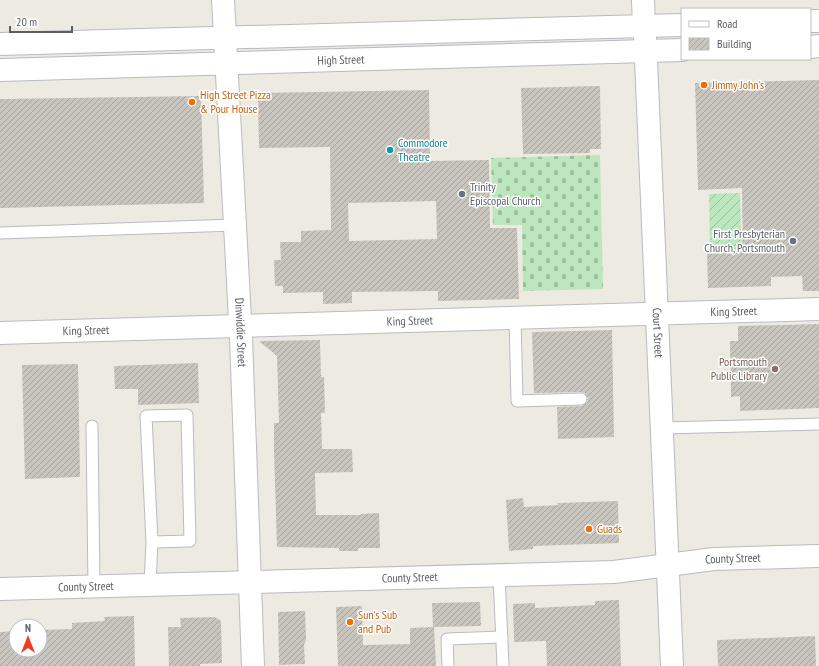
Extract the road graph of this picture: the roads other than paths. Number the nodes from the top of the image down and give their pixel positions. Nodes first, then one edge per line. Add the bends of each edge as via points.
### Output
1 (223, 0) edge
2 (644, 0) edge
3 (681, 24) edge
4 (644, 26) junction
5 (225, 38) junction
6 (0, 44) edge
7 (681, 50) edge
8 (646, 52) junction
9 (226, 64) junction
10 (0, 70) edge
11 (235, 225) junction
12 (0, 232) edge
13 (819, 310) edge
14 (657, 314) junction
15 (515, 318) junction
16 (241, 326) junction
17 (0, 333) edge
18 (581, 399) dead end
19 (819, 424) edge
20 (92, 426) dead end
21 (662, 428) junction
22 (152, 542) junction
23 (819, 556) edge
24 (668, 565) junction
25 (499, 575) junction
26 (250, 581) junction
27 (150, 584) junction
28 (94, 586) junction
29 (0, 589) edge
30 (502, 637) junction
31 (253, 666) edge
32 (448, 666) edge
33 (503, 666) edge
34 (672, 666) edge

1 - 5 street, Dinwiddie Street
2 - 4 street, Court Street
3 - 4 street
4 - 5 street
4 - 8 street, Court Street
5 - 6 street
5 - 9 street, Dinwiddie Street
7 - 8 street, High Street
8 - 9 street, High Street
8 - 14 street, Court Street
9 - 10 street, High Street
9 - 11 street, Dinwiddie Street
11 - 12 lane
11 - 16 street, Dinwiddie Street
13 - 14 street, King Street
14 - 15 street, King Street
14 - 21 street, Court Street
15 - 16 street, King Street
15 - 18 lane via 517,401
16 - 17 street, King Street
16 - 26 street, Dinwiddie Street
19 - 21 lane
20 - 28 lane
21 - 24 street, Court Street
22 - 22 lane via 146,416 187,415 190,541
22 - 27 lane
23 - 24 street, County Street via 714,559
24 - 25 street, County Street via 614,572
24 - 34 street, Court Street
25 - 26 street, County Street
25 - 30 lane
26 - 27 street, County Street
26 - 31 street, Dinwiddie Street
27 - 28 street, County Street
28 - 29 street, County Street
30 - 32 lane via 447,638
30 - 33 lane

